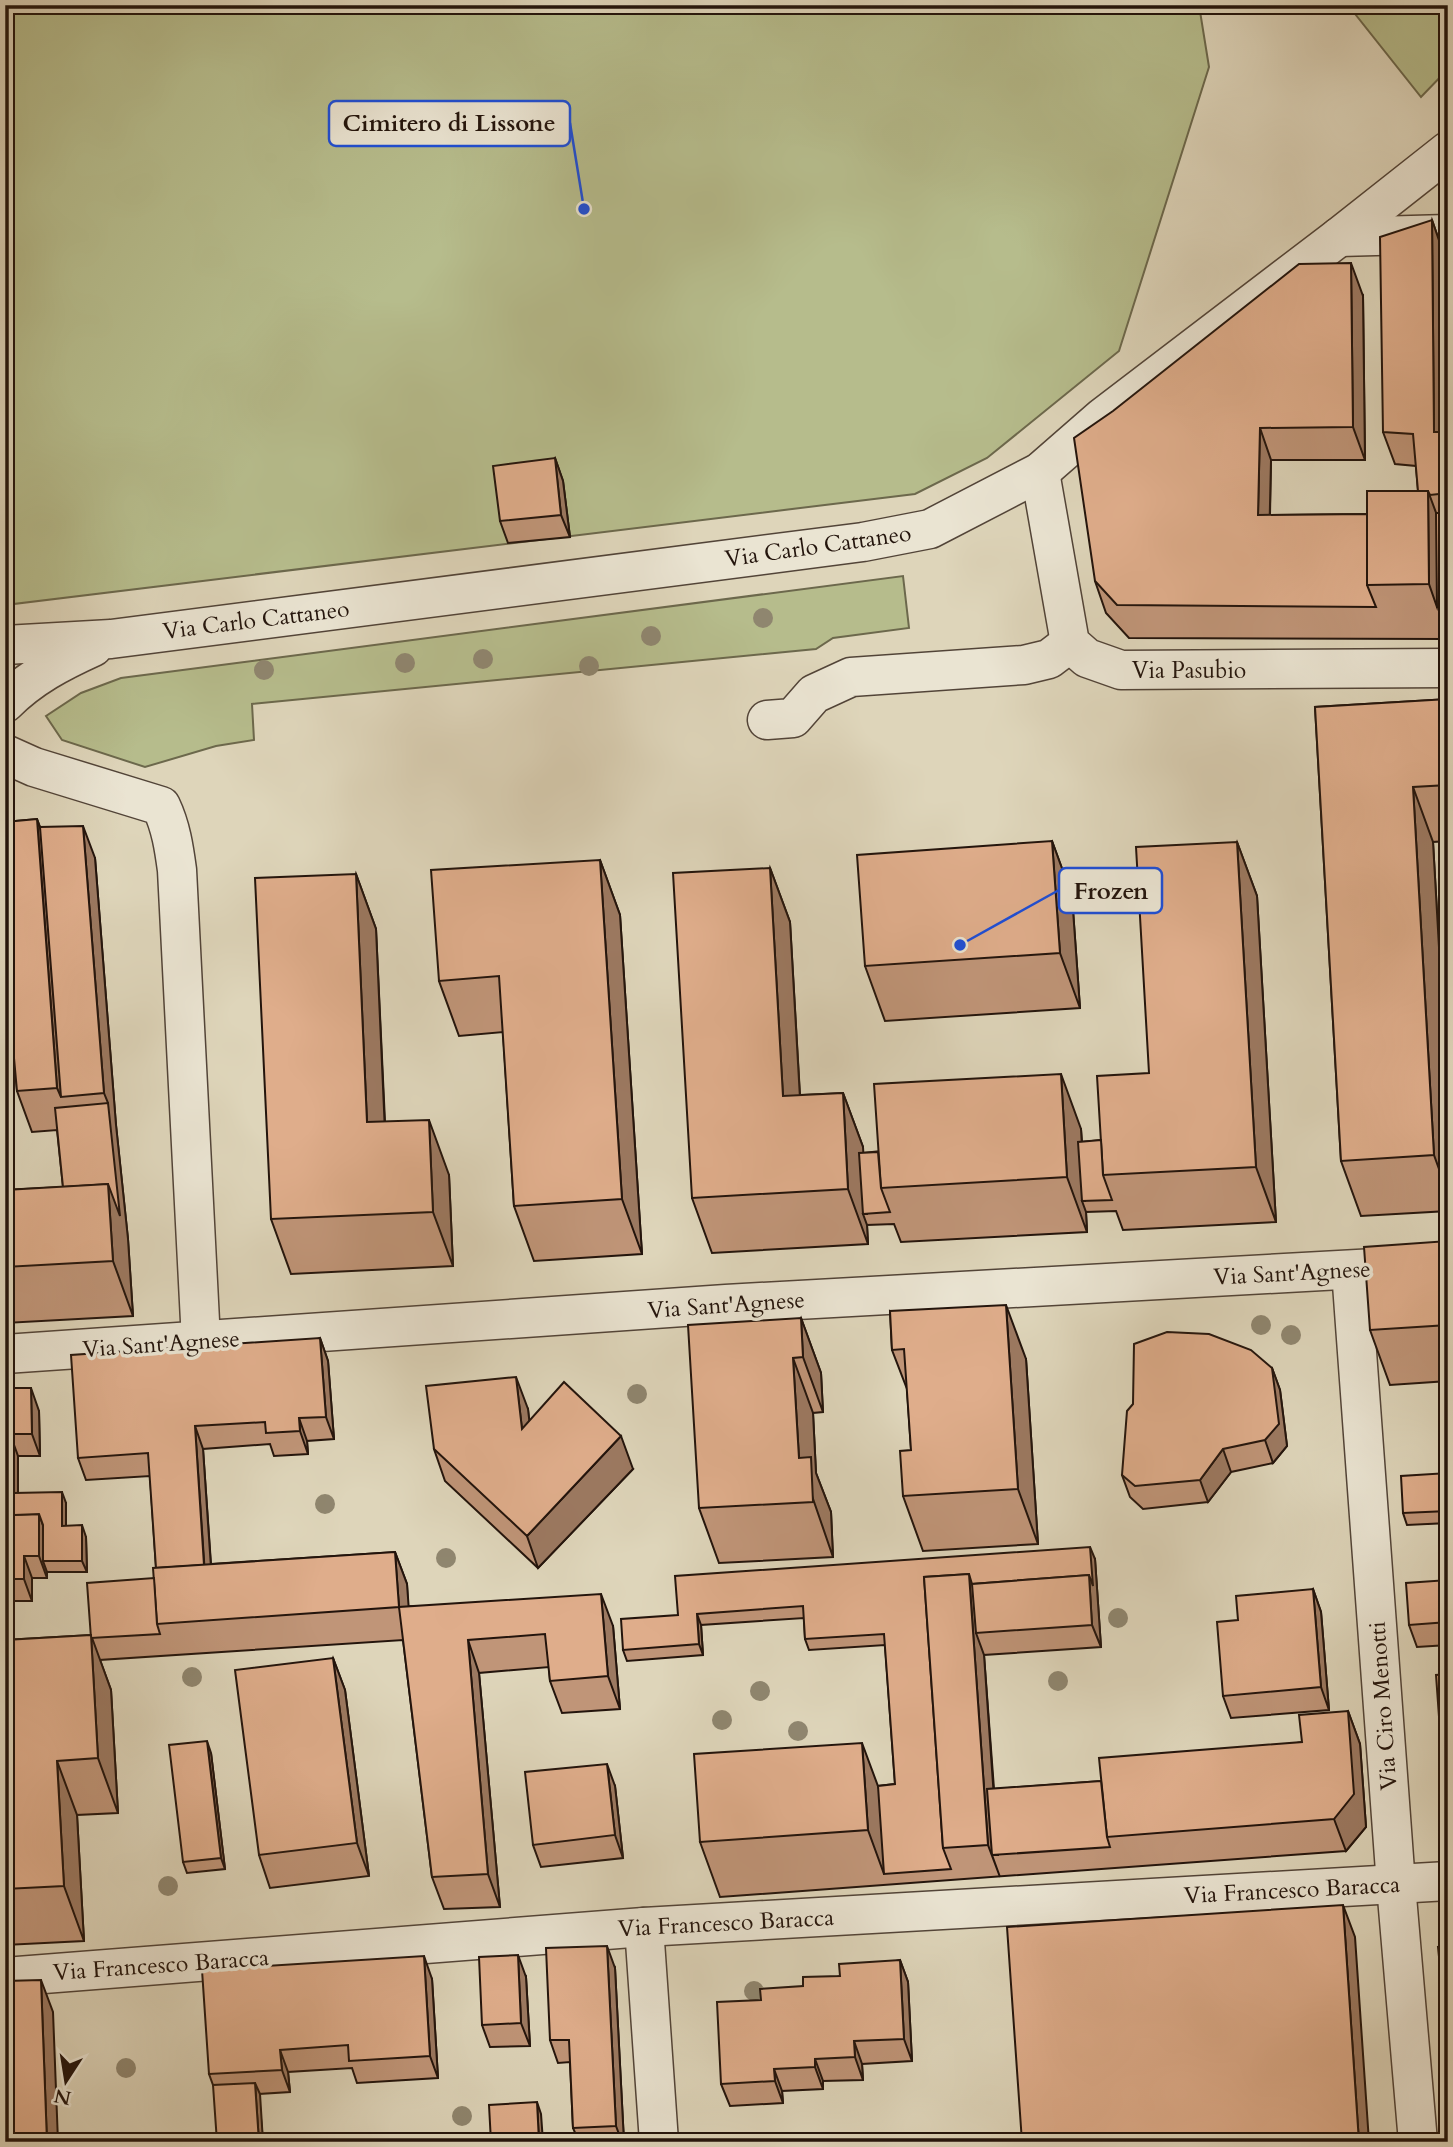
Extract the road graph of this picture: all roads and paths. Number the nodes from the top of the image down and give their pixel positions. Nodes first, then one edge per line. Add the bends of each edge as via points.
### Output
1 (1448, 151) edge
2 (1448, 233) edge
3 (1339, 236) junction
4 (1040, 472) junction
5 (111, 639) junction
6 (1070, 643) junction
7 (5, 645) edge
8 (1448, 668) edge
9 (5, 703) edge
10 (767, 720) dead end
11 (5, 754) edge
12 (1448, 1264) edge
13 (1351, 1270) junction
14 (201, 1342) junction
15 (5, 1354) edge
16 (1448, 1881) edge
17 (1396, 1885) junction
18 (644, 1927) junction
19 (5, 1977) edge
20 (660, 2142) edge
21 (1418, 2142) edge

1 - 3 street, Via Carlo Cattaneo
2 - 3 street
3 - 4 street, Via Carlo Cattaneo via 1103,417
4 - 5 street, Via Carlo Cattaneo via 930,529 863,542
4 - 6 street
5 - 7 street, Via Carlo Cattaneo
5 - 9 street, Via Carlo Cattaneo via 56,663
6 - 8 street, Via Pasubio via 1087,658 1121,670
6 - 10 street via 1049,659 1024,665 851,677 814,694 793,718
11 - 14 street via 161,806 168,820 177,870
12 - 13 street, Via Sant'Agnese
13 - 14 street, Via Sant'Agnese via 726,1304
13 - 17 street, Via Ciro Menotti
14 - 15 street, Via Sant'Agnese
16 - 17 street, Via Francesco Baracca
17 - 18 street, Via Francesco Baracca
17 - 21 street, Via Ciro Menotti
18 - 19 street, Via Francesco Baracca
18 - 20 street

